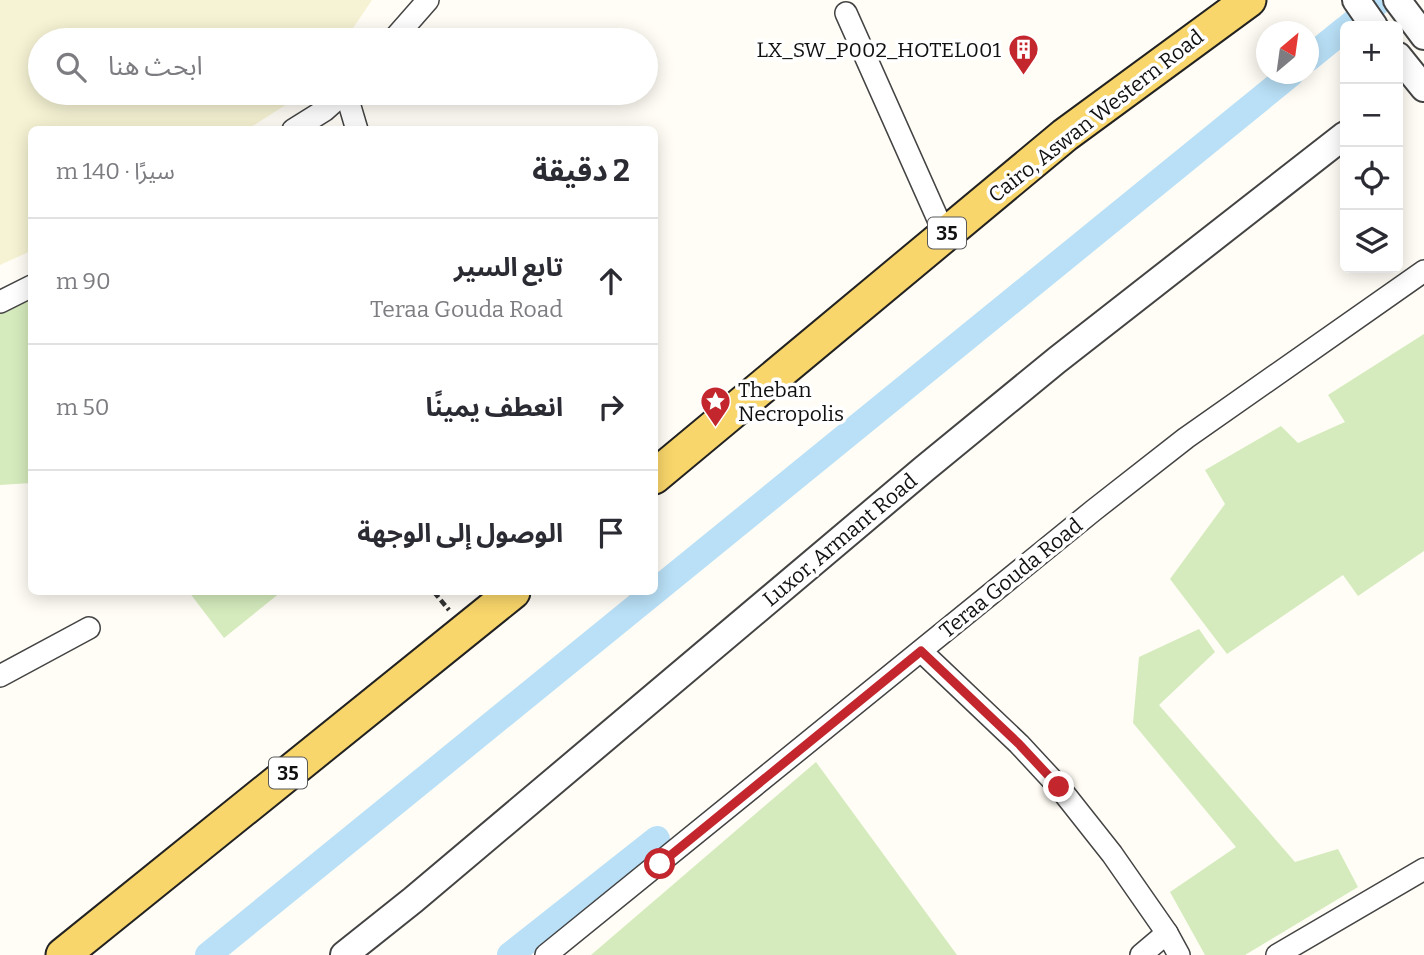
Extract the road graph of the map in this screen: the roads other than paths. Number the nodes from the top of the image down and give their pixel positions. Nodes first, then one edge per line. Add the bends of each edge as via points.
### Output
1 (428, 0) edge
2 (1248, 0) edge
3 (1356, 0) edge
4 (846, 13) dead end
5 (1371, 21) edge
6 (404, 28) edge
7 (1403, 64) edge
8 (1416, 83) edge
9 (331, 105) edge
10 (349, 105) edge
11 (299, 126) edge
12 (356, 126) edge
13 (1340, 139) edge
14 (945, 235) junction
15 (1424, 271) edge
16 (28, 288) edge
17 (0, 302) edge
18 (658, 469) edge
19 (509, 595) edge
20 (89, 628) dead end
21 (921, 651) junction
22 (0, 676) edge
23 (1424, 869) edge
24 (1167, 933) junction
25 (63, 955) edge
26 (344, 955) edge
27 (546, 955) edge
28 (1141, 955) edge
29 (1179, 955) edge
30 (1277, 955) edge

1 - 6 street
2 - 14 main road, Cairo, Aswan Western Road / 35 via 1065,135
3 - 5 street
4 - 14 street
7 - 8 street
9 - 11 street
10 - 12 street
13 - 26 street, Luxor, Armant Road via 1057,360
14 - 18 main road, Cairo, Aswan Western Road / 35
15 - 21 street, Teraa Gouda Road via 1186,438
16 - 17 street
19 - 25 main road, 35
20 - 22 street
21 - 24 street via 1059,787
21 - 27 street, Teraa Gouda Road
23 - 30 street
24 - 28 street
24 - 29 street

